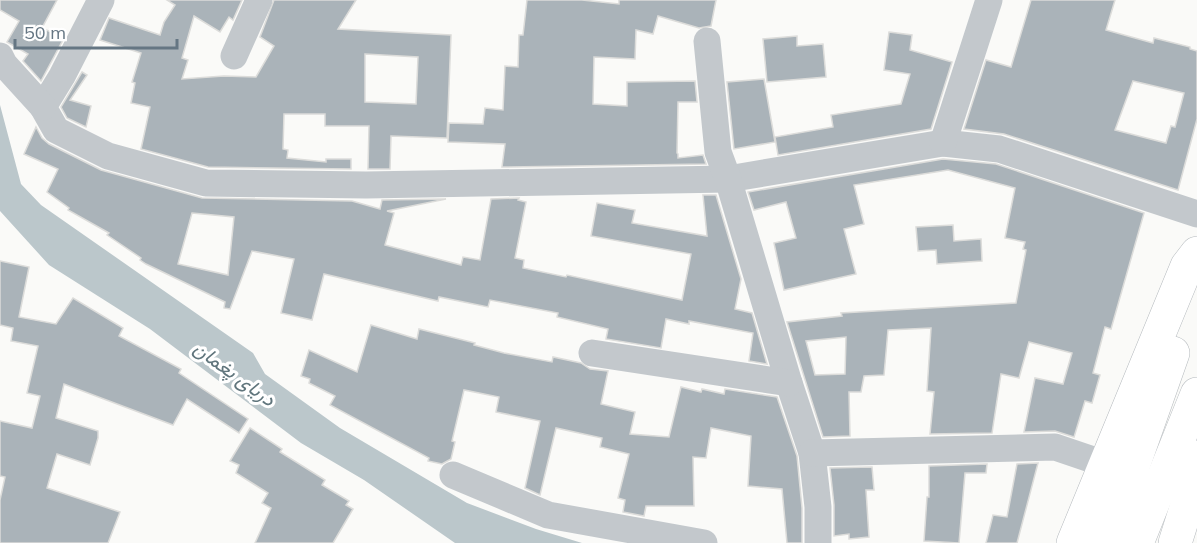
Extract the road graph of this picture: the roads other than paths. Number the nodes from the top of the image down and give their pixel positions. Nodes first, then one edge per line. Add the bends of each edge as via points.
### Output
1 (101, 0) edge
2 (260, 0) edge
3 (989, 0) edge
4 (707, 41) dead end
5 (0, 56) edge
6 (234, 56) dead end
7 (43, 107) junction
8 (943, 144) junction
9 (728, 179) junction
10 (1197, 214) edge
11 (1197, 253) edge
12 (1197, 286) edge
13 (592, 353) dead end
14 (789, 383) junction
15 (1197, 394) edge
16 (812, 453) junction
17 (1197, 457) edge
18 (1118, 468) junction
19 (453, 475) dead end
20 (1183, 490) edge
21 (704, 543) edge
22 (818, 543) edge
23 (1073, 543) edge
24 (1106, 543) edge
25 (1137, 543) edge
26 (1174, 543) edge

1 - 7 street
2 - 6 street
3 - 8 street
4 - 9 street via 718,152
5 - 7 street
7 - 9 street via 56,130 108,156 206,183 366,185
8 - 9 street
8 - 10 street via 999,149
9 - 14 street
11 - 18 main road via 1187,266
12 - 18 main road
13 - 14 street
14 - 16 street
15 - 20 main road
16 - 18 street via 1055,447
16 - 22 street
17 - 20 main road
18 - 20 street
18 - 23 main road
18 - 24 main road
19 - 21 street via 548,515
20 - 25 main road
20 - 26 main road

